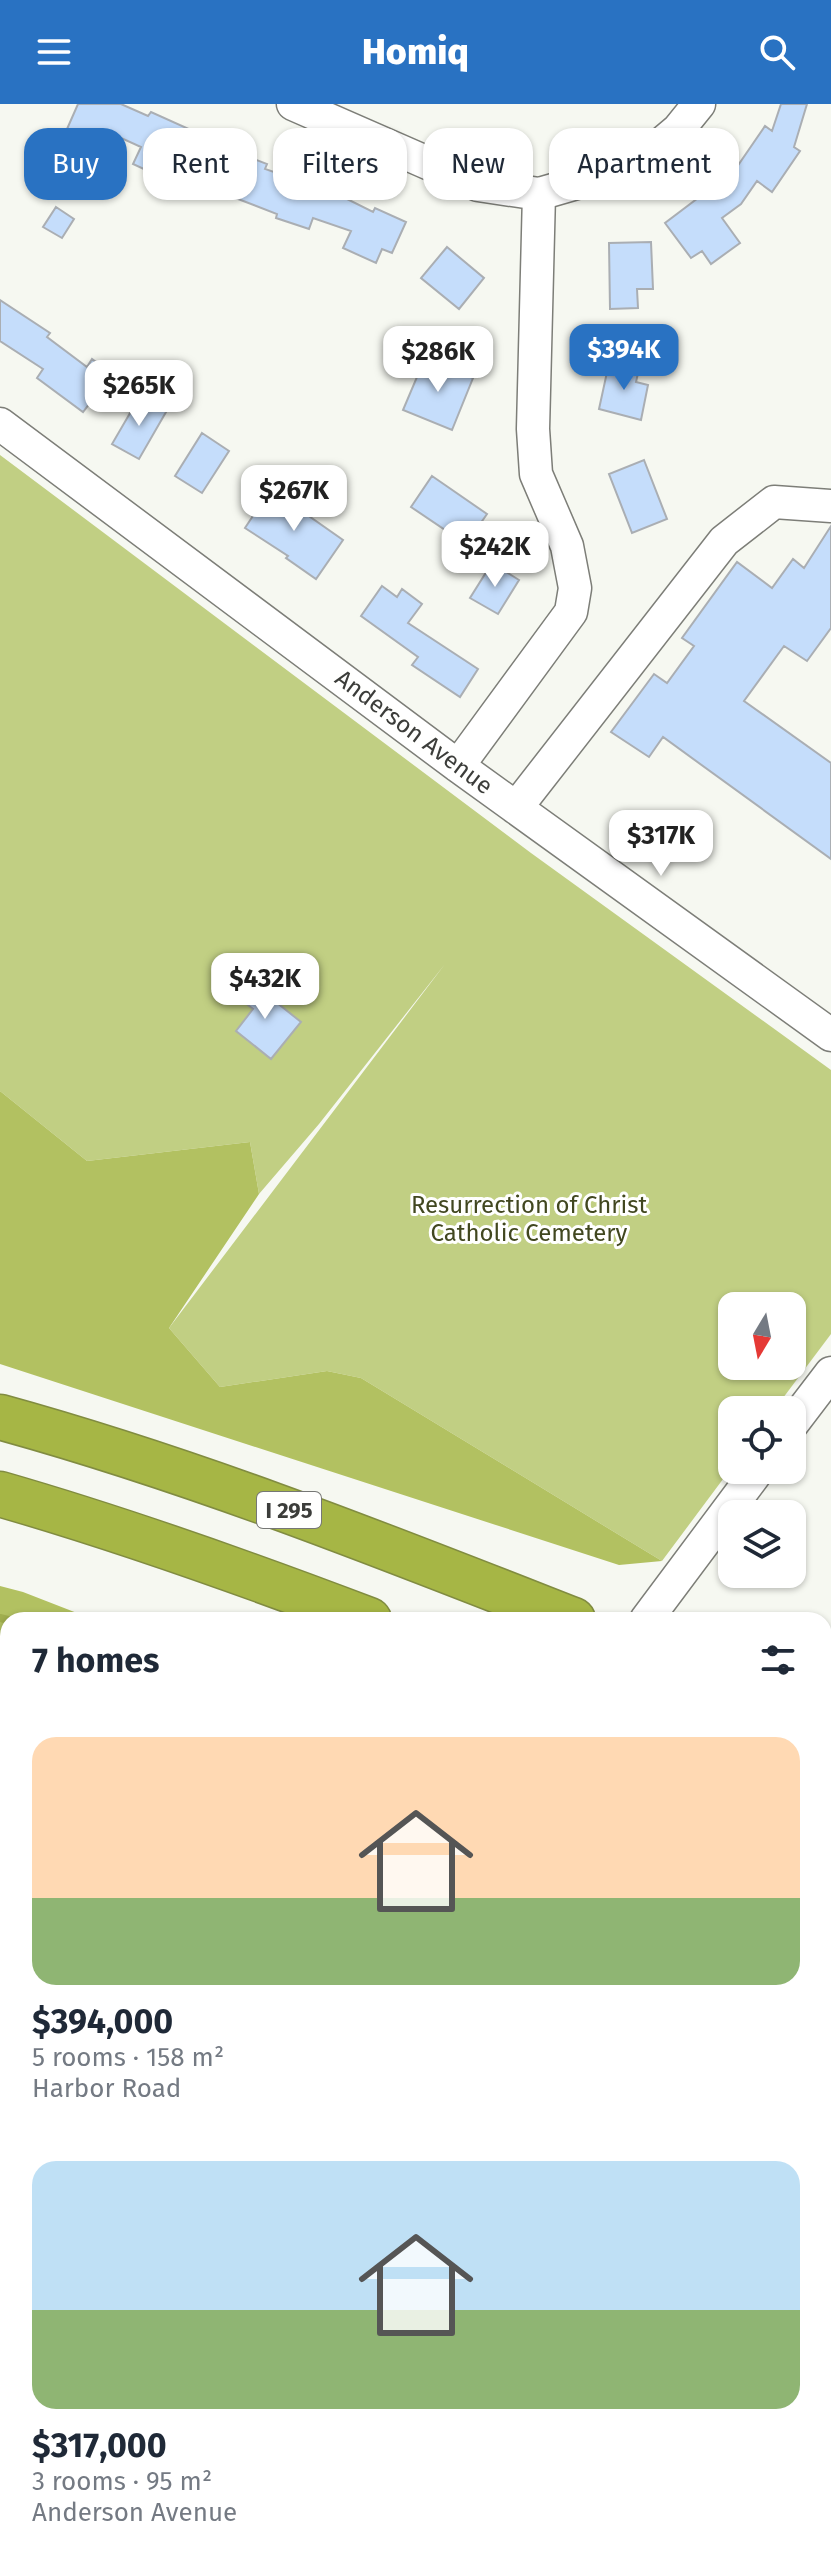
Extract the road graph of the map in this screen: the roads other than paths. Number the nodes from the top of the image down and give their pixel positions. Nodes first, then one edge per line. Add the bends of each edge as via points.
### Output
1 (699, 104) edge
2 (305, 106) edge
3 (539, 194) junction
4 (0, 424) edge
5 (831, 506) edge
6 (458, 766) junction
7 (516, 808) junction
8 (831, 1035) edge
9 (831, 1373) edge
10 (806, 1406) edge
11 (0, 1417) edge
12 (747, 1484) edge
13 (0, 1494) edge
14 (347, 1612) edge
15 (552, 1612) edge
16 (652, 1612) edge

1 - 3 street via 646,157 615,172
2 - 3 street via 478,185
3 - 6 street via 536,474 567,546 575,588 571,612
4 - 6 street, Anderson Avenue
5 - 7 street via 774,502 724,541
6 - 7 street, Anderson Avenue
7 - 8 street, Anderson Avenue
9 - 10 street
11 - 15 highway, I 295 via 263,1500
12 - 16 street
13 - 14 highway

